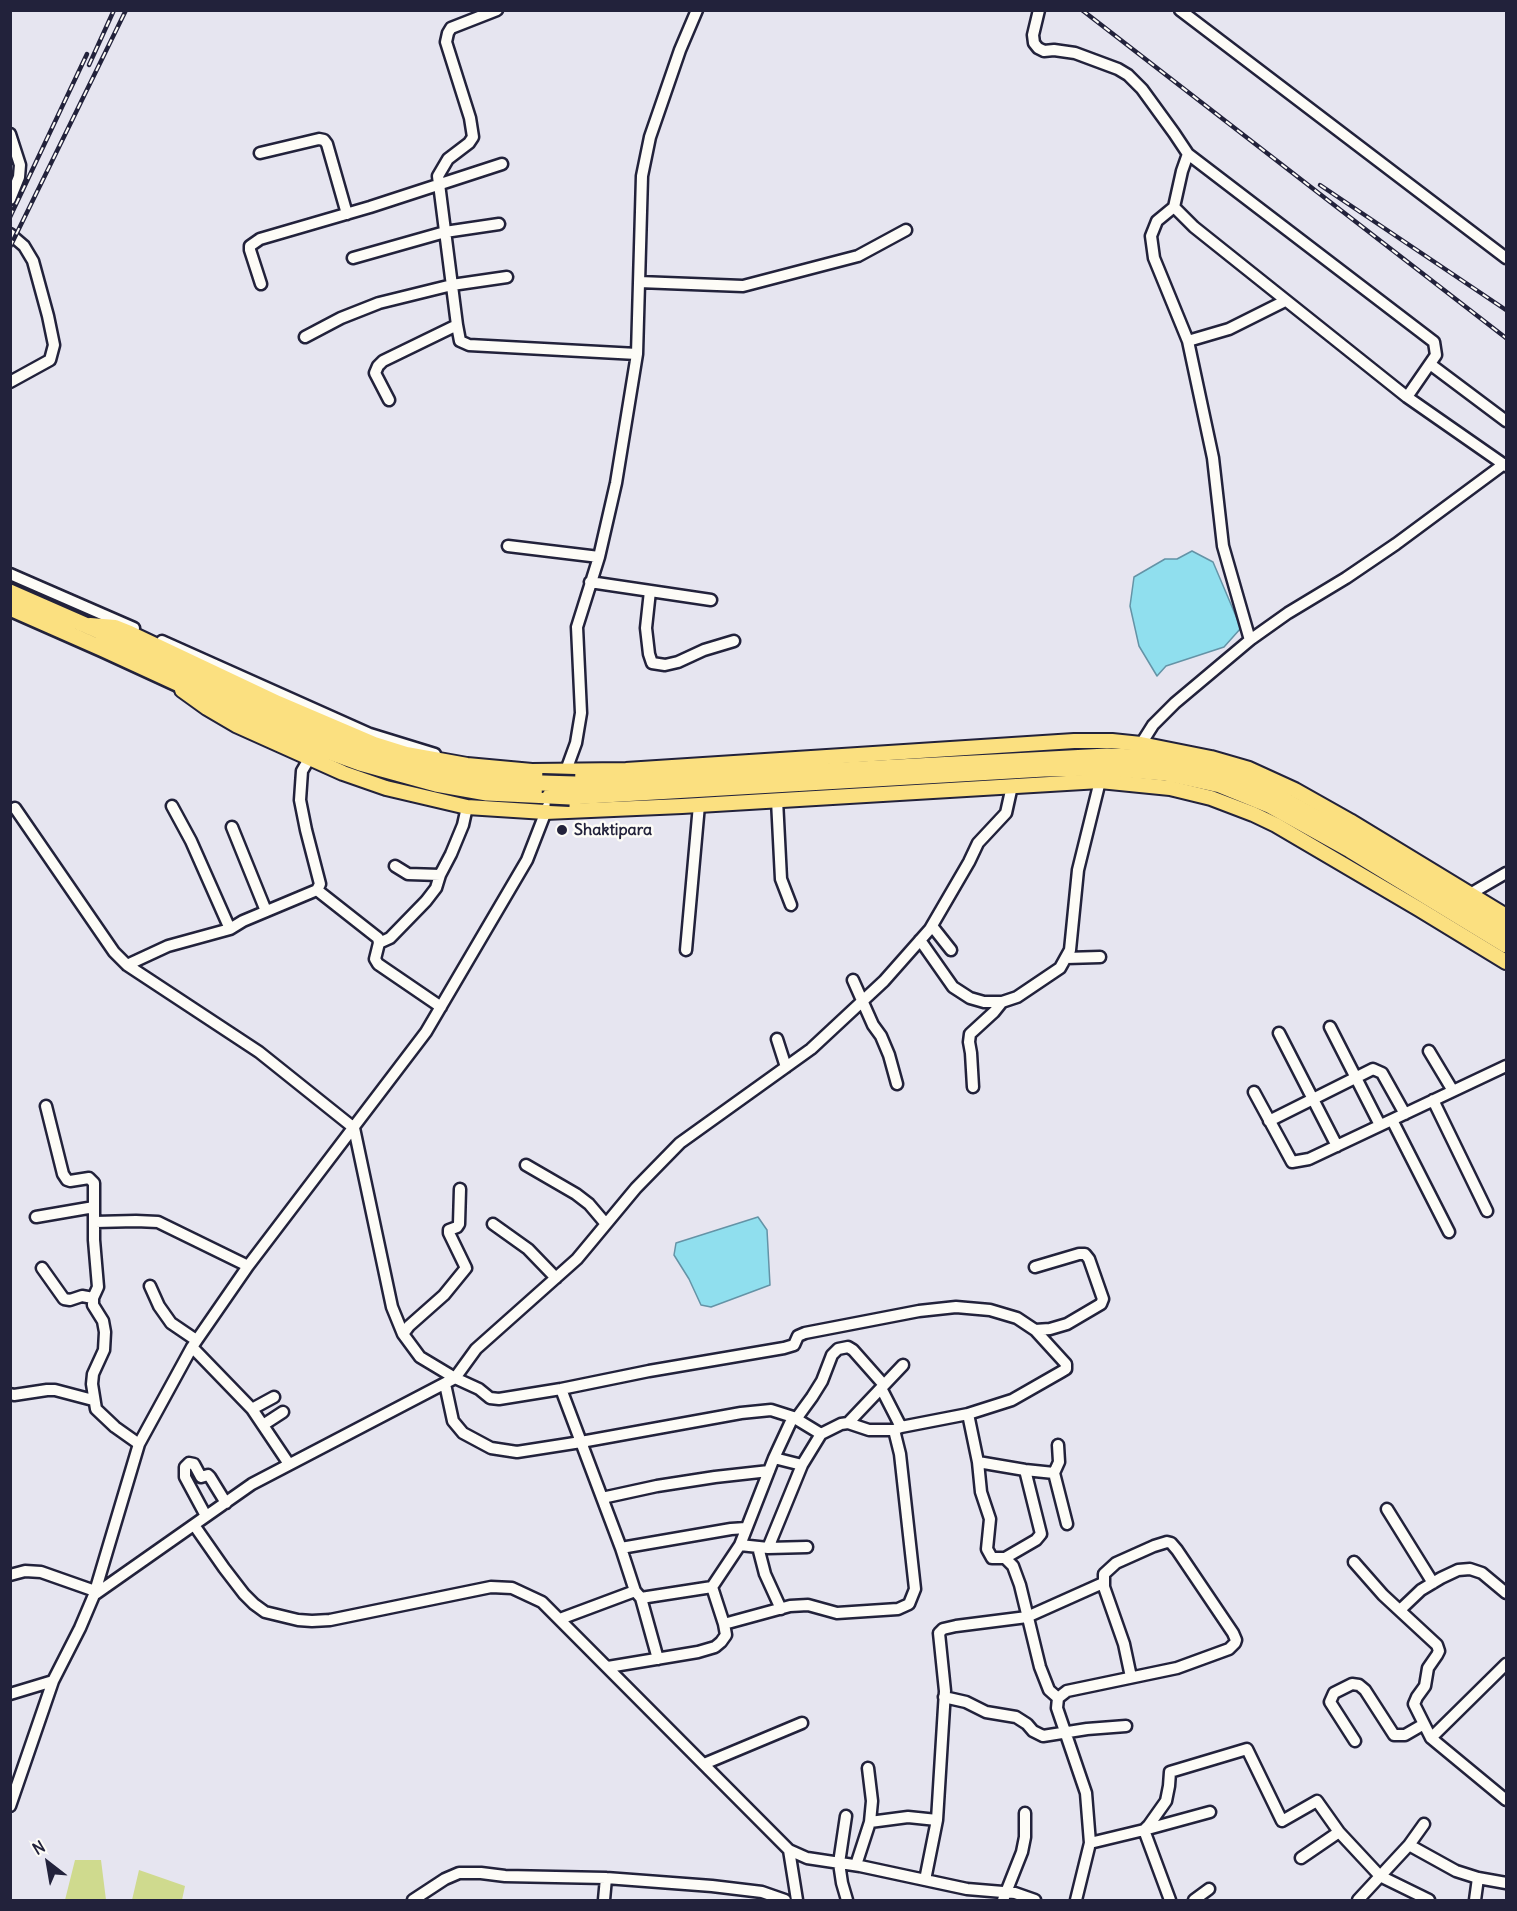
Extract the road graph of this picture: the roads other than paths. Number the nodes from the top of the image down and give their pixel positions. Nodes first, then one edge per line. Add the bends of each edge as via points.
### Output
1 (497, 10) edge
2 (697, 10) edge
3 (1039, 10) edge
4 (1180, 10) edge
5 (10, 134) edge
6 (260, 153) dead end
7 (1188, 154) junction
8 (502, 164) dead end
9 (438, 185) junction
10 (10, 200) edge
11 (1174, 207) junction
12 (347, 214) junction
13 (499, 224) dead end
14 (906, 230) dead end
15 (445, 232) junction
16 (10, 234) edge
17 (353, 258) dead end
18 (1506, 258) edge
19 (507, 277) dead end
20 (639, 282) junction
21 (261, 284) dead end
22 (452, 285) junction
23 (1285, 301) junction
24 (457, 325) junction
25 (305, 337) dead end
26 (1188, 341) junction
27 (637, 354) junction
28 (1430, 364) junction
29 (10, 382) edge
30 (1407, 398) junction
31 (389, 400) dead end
32 (1506, 421) edge
33 (1505, 465) edge
34 (508, 546) dead end
35 (599, 557) junction
36 (10, 574) edge
37 (590, 582) junction
38 (650, 591) junction
39 (10, 592) edge
40 (711, 600) dead end
41 (10, 608) edge
42 (85, 625) junction
43 (1250, 640) junction
44 (734, 641) dead end
45 (166, 678) junction
46 (1141, 744) junction
47 (309, 759) junction
48 (454, 763) junction
49 (384, 764) junction
50 (566, 771) junction
51 (907, 772) junction
52 (1100, 781) junction
53 (1011, 786) junction
54 (777, 800) junction
55 (699, 805) junction
56 (172, 806) dead end
57 (467, 807) junction
58 (15, 808) dead end
59 (544, 812) junction
60 (232, 827) dead end
61 (395, 866) dead end
62 (1506, 873) edge
63 (440, 875) junction
64 (317, 890) junction
65 (1470, 894) junction
66 (790, 905) dead end
67 (266, 911) junction
68 (1506, 916) edge
69 (932, 926) junction
70 (230, 928) junction
71 (1506, 931) edge
72 (920, 940) junction
73 (379, 943) junction
74 (1506, 945) edge
75 (686, 950) dead end
76 (951, 950) dead end
77 (1100, 957) dead end
78 (1066, 958) junction
79 (1506, 962) edge
80 (127, 965) junction
81 (853, 980) dead end
82 (861, 1002) junction
83 (1002, 1002) junction
84 (441, 1007) junction
85 (1330, 1027) dead end
86 (1279, 1033) dead end
87 (777, 1039) dead end
88 (1429, 1051) dead end
89 (1506, 1066) edge
90 (786, 1067) junction
91 (1355, 1077) junction
92 (897, 1084) dead end
93 (973, 1087) dead end
94 (1453, 1091) junction
95 (1254, 1092) dead end
96 (1313, 1099) junction
97 (1433, 1100) junction
98 (46, 1106) dead end
99 (1405, 1114) junction
100 (1392, 1120) junction
101 (1269, 1121) junction
102 (1380, 1125) junction
103 (354, 1128) junction
104 (1337, 1146) junction
105 (525, 1165) dead end
106 (460, 1189) dead end
107 (94, 1207) junction
108 (1487, 1211) dead end
109 (36, 1217) dead end
110 (95, 1222) junction
111 (493, 1224) dead end
112 (606, 1224) junction
113 (1449, 1232) dead end
114 (248, 1266) junction
115 (1035, 1267) dead end
116 (42, 1268) dead end
117 (556, 1278) junction
118 (150, 1286) dead end
119 (93, 1298) junction
120 (1035, 1330) junction
121 (403, 1334) junction
122 (194, 1343) junction
123 (903, 1365) dead end
124 (455, 1378) junction
125 (445, 1384) junction
126 (882, 1387) junction
127 (561, 1389) junction
128 (10, 1394) edge
129 (274, 1397) dead end
130 (93, 1400) junction
131 (252, 1409) junction
132 (283, 1412) dead end
133 (968, 1414) junction
134 (794, 1418) junction
135 (848, 1422) junction
136 (263, 1425) junction
137 (897, 1428) junction
138 (821, 1434) junction
139 (581, 1442) junction
140 (139, 1444) junction
141 (1058, 1445) dead end
142 (774, 1458) junction
143 (978, 1462) junction
144 (289, 1464) junction
145 (802, 1465) junction
146 (1025, 1470) junction
147 (769, 1471) junction
148 (1054, 1473) junction
149 (602, 1498) junction
150 (226, 1503) junction
151 (1387, 1509) dead end
152 (206, 1516) junction
153 (1067, 1524) dead end
154 (194, 1525) junction
155 (746, 1528) junction
156 (740, 1545) junction
157 (763, 1547) junction
158 (807, 1547) dead end
159 (621, 1548) junction
160 (1005, 1558) junction
161 (1354, 1562) dead end
162 (10, 1575) edge
163 (1104, 1583) junction
164 (1433, 1583) junction
165 (712, 1587) junction
166 (94, 1593) junction
167 (1506, 1593) edge
168 (638, 1595) junction
169 (781, 1609) junction
170 (1400, 1610) junction
171 (1027, 1617) junction
172 (560, 1619) junction
173 (724, 1624) junction
174 (658, 1659) junction
175 (1506, 1664) edge
176 (608, 1667) junction
177 (1131, 1677) junction
178 (53, 1681) junction
179 (10, 1694) edge
180 (944, 1697) junction
181 (1058, 1698) junction
182 (802, 1723) dead end
183 (1424, 1724) junction
184 (1126, 1726) dead end
185 (1065, 1731) junction
186 (1431, 1738) junction
187 (1355, 1741) dead end
188 (704, 1764) junction
189 (868, 1768) dead end
190 (1506, 1800) edge
191 (10, 1806) edge
192 (1025, 1812) dead end
193 (1210, 1812) dead end
194 (846, 1816) dead end
195 (937, 1820) junction
196 (870, 1822) junction
197 (1424, 1824) dead end
198 (1144, 1830) junction
199 (1339, 1832) junction
200 (1090, 1843) junction
201 (1409, 1845) junction
202 (789, 1850) junction
203 (1301, 1858) dead end
204 (839, 1863) junction
205 (856, 1865) junction
206 (1380, 1876) junction
207 (606, 1878) junction
208 (1478, 1878) junction
209 (925, 1880) junction
210 (1506, 1883) edge
211 (1209, 1889) dead end
212 (1004, 1896) edge
213 (413, 1900) edge
214 (604, 1900) edge
215 (785, 1900) edge
216 (797, 1900) edge
217 (847, 1900) edge
218 (1035, 1900) edge
219 (1076, 1900) edge
220 (1170, 1900) edge
221 (1194, 1900) edge
222 (1358, 1900) edge
223 (1429, 1900) edge
224 (1475, 1900) edge

1 - 9 street via 451,28 448,33 446,42 473,137 448,159 438,176
2 - 20 street via 648,147 642,176
3 - 7 street via 1033,35 1038,48 1075,53 1128,75
4 - 18 street
5 - 10 street via 20,165
6 - 12 street via 324,140
7 - 11 street
7 - 28 street via 1434,342 1436,356
8 - 9 street
9 - 12 street
9 - 15 street
11 - 23 street
11 - 26 street via 1157,221 1151,245
12 - 21 street via 250,246
13 - 15 street
14 - 20 street via 858,256 743,286
15 - 17 street
15 - 22 street
16 - 29 street via 33,261 54,345 50,360
19 - 22 street
20 - 27 street
22 - 24 street
22 - 25 street via 379,303
23 - 26 street via 1229,329
23 - 30 street
24 - 27 street via 460,341 469,345
24 - 31 street via 378,366 375,373
26 - 43 street via 1213,458 1223,546
27 - 35 street via 616,483
28 - 30 street
28 - 32 street
30 - 33 street
33 - 43 street via 1396,544
34 - 35 street
35 - 37 street
36 - 48 street via 370,734 446,757
37 - 38 street
37 - 50 street via 577,627 581,713
38 - 40 street
38 - 44 street via 646,628 652,663 678,662
39 - 42 highway
41 - 45 highway
42 - 48 main road via 115,627 130,633 374,744
42 - 49 highway
43 - 46 street via 1175,703
45 - 47 main road via 236,725
45 - 49 highway via 316,747
46 - 50 main road via 1074,741
46 - 65 main road via 1249,769 1350,821
47 - 57 main road via 386,788
47 - 64 street via 302,771 300,800 320,884
48 - 50 main road
49 - 51 highway, bridge via 463,777 562,784
50 - 59 street
51 - 71 highway via 1017,759 1118,756 1184,764 1234,777 1270,792 1361,842
51 - 74 highway via 1104,768 1164,773 1220,785 1308,825
52 - 53 main road
52 - 78 street via 1078,870
52 - 79 main road via 1170,789 1211,798 1253,814
53 - 54 main road
53 - 69 street via 1006,813 978,843
54 - 55 main road
54 - 66 street via 781,879
55 - 59 main road
55 - 75 street
56 - 70 street
57 - 59 main road
57 - 63 street
58 - 80 street via 114,952
59 - 84 street via 527,860
60 - 67 street
61 - 63 street via 408,874
62 - 65 street
63 - 73 street via 436,888 418,909 390,938
64 - 67 street
64 - 73 street via 374,933
65 - 68 main road
67 - 70 street
69 - 72 street
69 - 76 street
70 - 80 street via 168,946
72 - 82 street
72 - 83 street via 953,987 970,998
73 - 84 street via 375,959 378,964
77 - 78 street
78 - 83 street via 1050,976
80 - 103 street via 259,1052
81 - 82 street
82 - 90 street
82 - 92 street via 881,1036
83 - 93 street via 970,1034
84 - 103 street
85 - 91 street
86 - 96 street
87 - 90 street
88 - 94 street
89 - 94 street
90 - 112 street via 680,1143
91 - 96 street
91 - 99 street via 1378,1070
91 - 102 street
94 - 97 street
95 - 101 street
96 - 101 street
96 - 104 street
97 - 99 street
97 - 108 street
98 - 107 street via 63,1174 70,1181 91,1178
99 - 100 street
100 - 102 street
100 - 113 street
101 - 104 street via 1292,1162
102 - 104 street
103 - 114 street
103 - 121 street via 392,1307
105 - 112 street via 576,1194
106 - 121 street via 459,1224 448,1233 466,1268
107 - 109 street
107 - 110 street
110 - 114 street via 158,1222
110 - 119 street via 98,1287
111 - 117 street via 528,1249
112 - 117 street
114 - 122 street
115 - 120 street via 1086,1254 1103,1299 1067,1324
116 - 119 street via 64,1299
117 - 124 street via 476,1349
118 - 122 street via 171,1323
119 - 130 street via 105,1332 104,1350 93,1374
120 - 127 street via 1017,1318 990,1310 956,1307 919,1311 805,1333 799,1335 793,1346 784,1348
120 - 133 street via 1065,1362 1064,1371 1012,1400
121 - 124 street via 420,1357
122 - 131 street
122 - 140 street
123 - 126 street
124 - 125 street
124 - 127 street via 493,1399
125 - 139 street via 453,1420 463,1433 491,1448 517,1452
125 - 144 street
126 - 134 street via 853,1350 842,1347 834,1352 817,1389
126 - 135 street
126 - 137 street
127 - 139 street
128 - 130 street via 55,1390
129 - 131 street
130 - 140 street via 103,1416
131 - 136 street
132 - 136 street
133 - 137 street
133 - 143 street
134 - 138 street
134 - 139 street via 771,1410 741,1413
134 - 142 street
135 - 137 street via 869,1430
135 - 138 street
136 - 144 street
137 - 169 street via 910,1528 913,1599 898,1609 837,1612 808,1605
138 - 145 street
139 - 149 street
140 - 166 street
141 - 148 street via 1059,1462
142 - 145 street
142 - 147 street
143 - 146 street
143 - 160 street via 981,1492 990,1519 987,1549 992,1558
144 - 150 street
145 - 157 street
146 - 148 street
146 - 160 street via 1041,1534
147 - 149 street via 657,1486
147 - 155 street
148 - 153 street
149 - 159 street
150 - 152 street
150 - 152 street via 210,1477 201,1477 194,1464 189,1463 185,1477
151 - 164 street
152 - 154 street
154 - 166 street
154 - 172 street via 244,1594 259,1608 276,1615 330,1620 491,1587 512,1588 542,1602
155 - 156 street
155 - 159 street
156 - 157 street
156 - 165 street
157 - 158 street
157 - 169 street via 765,1574
159 - 168 street
160 - 171 street via 1013,1566
161 - 170 street
162 - 166 street via 41,1572
163 - 171 street
163 - 177 street
163 - 177 street via 1104,1574 1116,1563 1162,1542 1171,1544 1236,1640 1229,1649 1202,1660
164 - 167 street via 1458,1570 1470,1569 1482,1573
164 - 170 street
165 - 168 street
165 - 173 street
166 - 178 street
168 - 172 street
168 - 174 street
169 - 173 street
170 - 183 street via 1438,1648 1425,1686 1414,1704
171 - 180 street via 941,1630 938,1638
171 - 181 street via 1045,1682
172 - 176 street
173 - 174 street via 726,1635 715,1647
174 - 176 street
175 - 186 street
176 - 188 street
177 - 181 street via 1067,1691
178 - 179 street
178 - 191 street
180 - 185 street via 986,1712 1016,1717 1043,1736
180 - 195 street
181 - 185 street
182 - 188 street
183 - 186 street
183 - 187 street via 1405,1735 1394,1735 1365,1690 1352,1684 1334,1693 1330,1701
184 - 185 street
185 - 200 street via 1086,1793
186 - 190 street
188 - 202 street
189 - 196 street
192 - 212 street via 1022,1852
193 - 198 street
194 - 204 street
195 - 196 street via 908,1817
195 - 209 street
196 - 205 street
197 - 201 street
198 - 199 street via 1166,1801 1170,1772 1247,1749 1282,1821 1317,1801
198 - 200 street
198 - 220 street
199 - 203 street
199 - 206 street
200 - 219 street
201 - 206 street
201 - 208 street
202 - 204 street via 807,1858
202 - 216 street
204 - 205 street
204 - 217 street
205 - 209 street
206 - 222 street
206 - 223 street
207 - 213 street via 459,1873
207 - 214 street
207 - 215 street via 762,1892
208 - 210 street
208 - 224 street
209 - 212 street
211 - 221 street
212 - 218 street via 1015,1893

